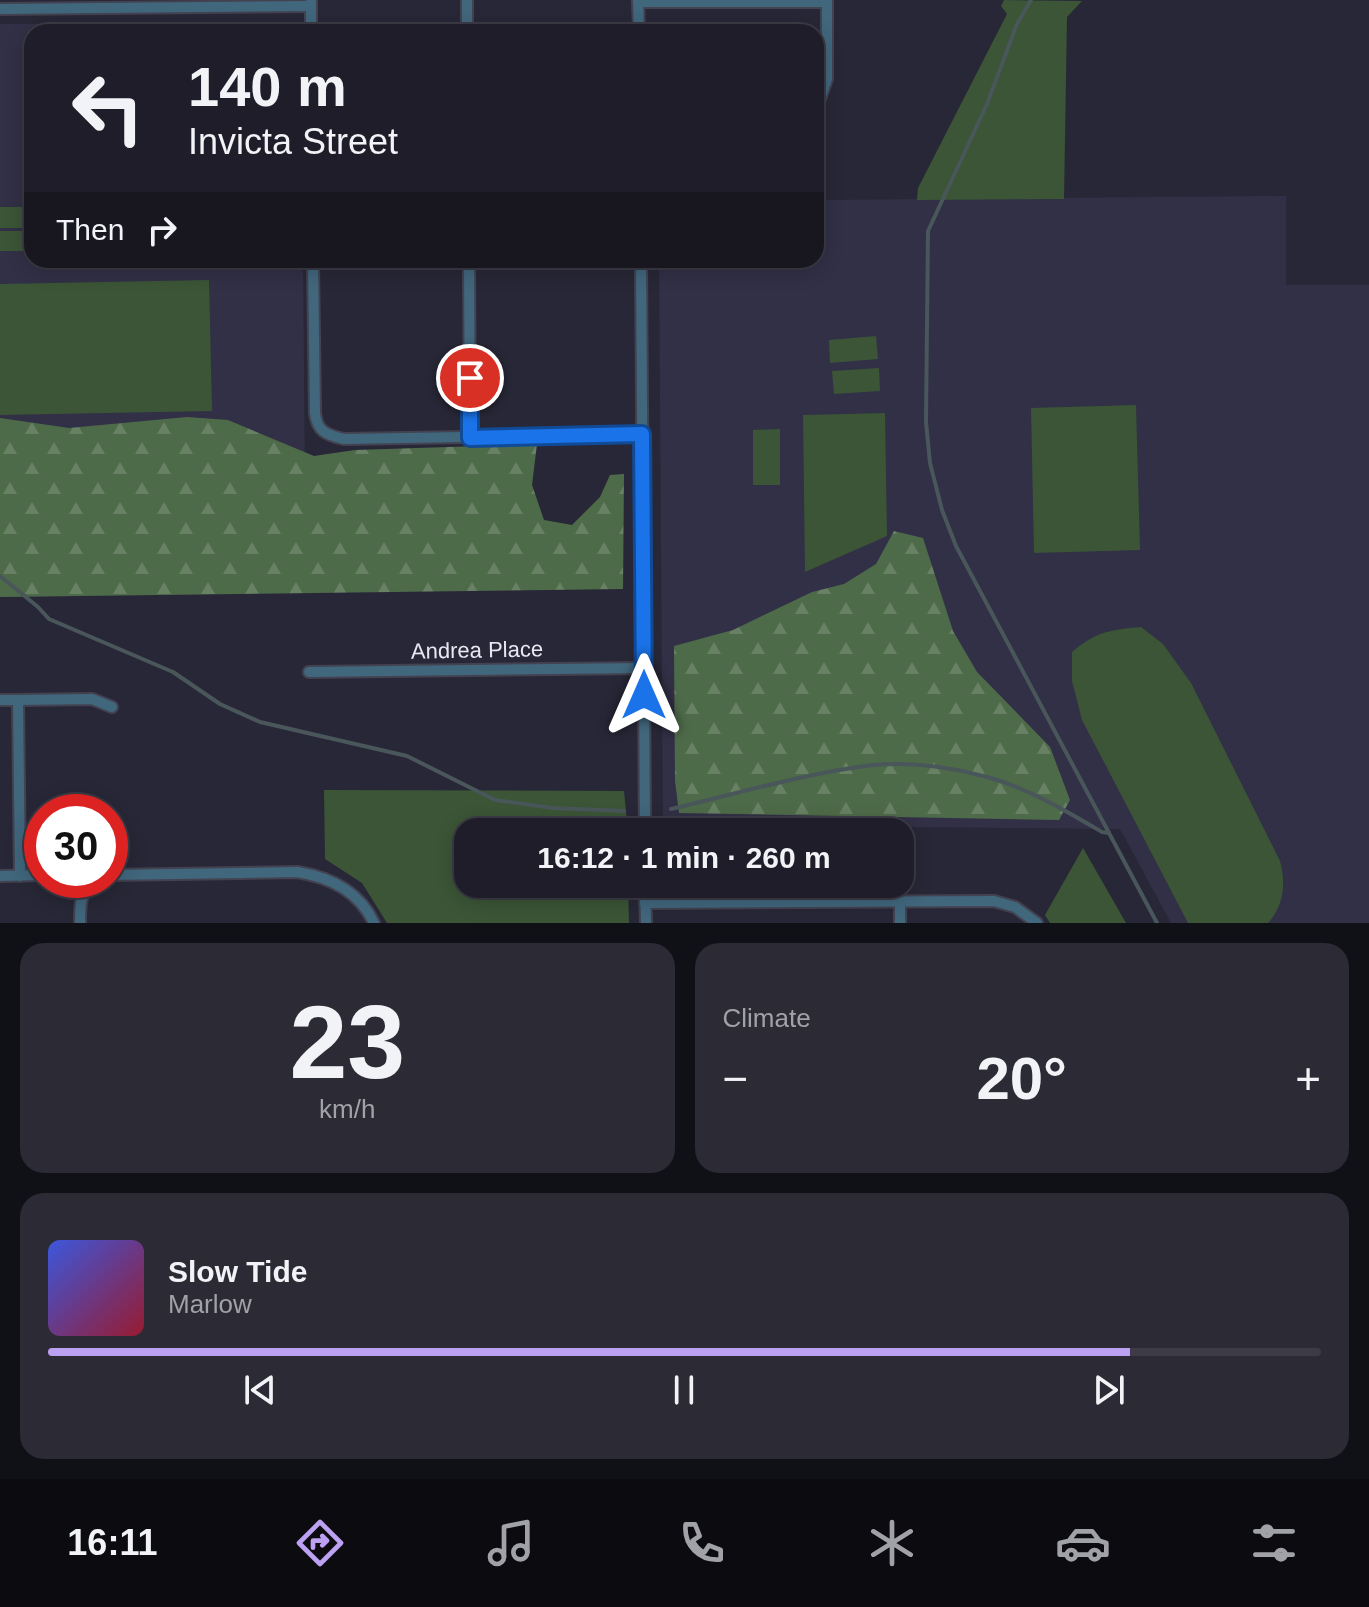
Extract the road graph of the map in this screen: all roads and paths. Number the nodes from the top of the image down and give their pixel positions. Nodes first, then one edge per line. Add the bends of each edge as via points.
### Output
1 (467, 0) edge
2 (638, 1) edge
3 (827, 1) edge
4 (311, 3) edge
5 (72, 4) edge
6 (0, 9) edge
7 (311, 24) edge
8 (467, 24) edge
9 (639, 24) edge
10 (824, 88) edge
11 (313, 268) edge
12 (469, 268) edge
13 (641, 268) edge
14 (642, 434) junction
15 (470, 438) junction
16 (644, 668) junction
17 (309, 672) dead end
18 (0, 700) edge
19 (18, 700) junction
20 (112, 707) dead end
21 (645, 818) edge
22 (128, 875) edge
23 (0, 876) edge
24 (20, 876) junction
25 (24, 876) edge
26 (82, 898) edge
27 (645, 898) edge
28 (900, 902) junction
29 (645, 903) junction
30 (80, 923) edge
31 (374, 923) edge
32 (646, 923) edge
33 (900, 923) edge
34 (1037, 923) edge

1 - 8 street
2 - 3 street
2 - 9 street
3 - 10 street
4 - 5 street
4 - 7 street
5 - 6 street
11 - 15 street via 319,428 344,439
12 - 15 street
13 - 14 street
14 - 15 street
14 - 16 street
16 - 17 street, Andrea Place
16 - 21 street
18 - 19 street
19 - 20 street via 92,699
19 - 24 street
22 - 31 street via 321,876 355,897
23 - 24 street
24 - 25 street
26 - 30 street
27 - 29 street
28 - 29 street
28 - 33 street
28 - 34 street via 994,901 1015,907
29 - 32 street

